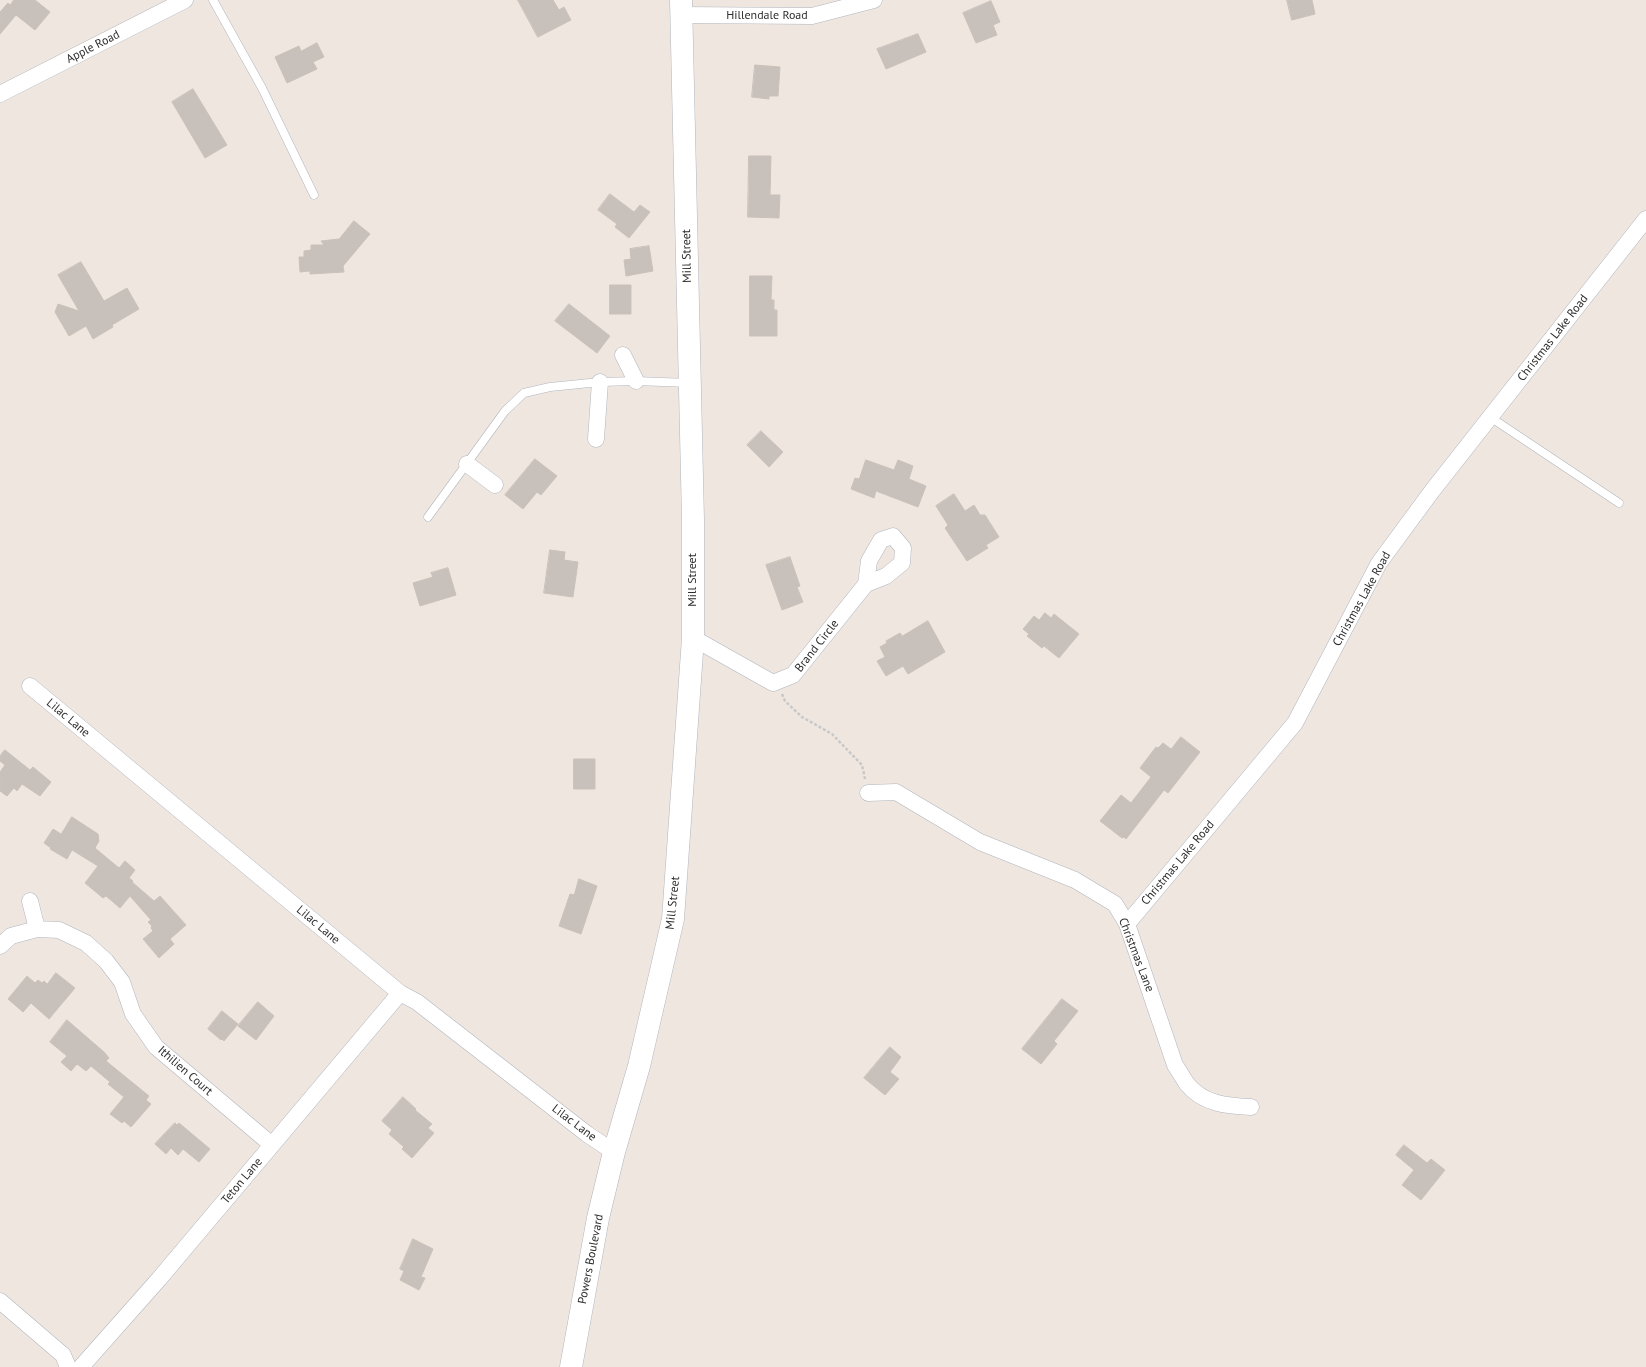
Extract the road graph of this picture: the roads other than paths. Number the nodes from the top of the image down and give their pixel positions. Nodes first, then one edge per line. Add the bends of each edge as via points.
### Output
1 (185, 0) edge
2 (213, 0) edge
3 (874, 0) edge
4 (681, 8) edge
5 (0, 94) edge
6 (314, 196) dead end
7 (1646, 219) edge
8 (623, 355) dead end
9 (636, 381) junction
10 (600, 382) junction
11 (690, 383) junction
12 (1490, 417) junction
13 (596, 439) dead end
14 (467, 464) junction
15 (495, 485) dead end
16 (1619, 503) dead end
17 (428, 517) dead end
18 (866, 584) dead end
19 (693, 638) junction
20 (30, 686) dead end
21 (868, 793) road end
22 (30, 901) dead end
23 (1127, 924) junction
24 (37, 928) junction
25 (0, 946) edge
26 (400, 993) junction
27 (1251, 1107) dead end
28 (272, 1145) junction
29 (614, 1152) junction
30 (0, 1301) edge
31 (68, 1367) edge
32 (81, 1367) edge
33 (571, 1367) edge

1 - 5 street, Apple Road
2 - 6 lane via 262,88
3 - 4 street, Hillendale Road via 812,16
4 - 11 main road, Mill Street
7 - 12 street, Christmas Lake Road
8 - 9 street
9 - 10 lane
9 - 11 lane
10 - 13 street
10 - 14 lane via 550,387 524,393 505,411
11 - 19 main road, Mill Street
12 - 16 lane
12 - 23 street, Christmas Lake Road via 1379,563 1295,723
14 - 15 street
14 - 17 lane
18 - 19 street, Brand Circle via 794,675 772,683
19 - 29 main road, Mill Street via 673,919 639,1066
20 - 26 street, Lilac Lane
21 - 23 street, Christmas Lane via 896,792 980,842 1074,880 1115,904
22 - 24 street
23 - 27 street, Christmas Lane via 1176,1065 1187,1084 1206,1100 1226,1106
24 - 25 street, Ithilien Court via 11,936
24 - 28 street, Ithilien Court via 59,930 72,936 86,943 106,961 122,982 133,1014 156,1047
26 - 28 street, Teton Lane
26 - 29 street, Lilac Lane via 417,1002 587,1134
28 - 32 street, Teton Lane
29 - 33 main road, Powers Boulevard via 598,1218
30 - 31 street via 63,1355

